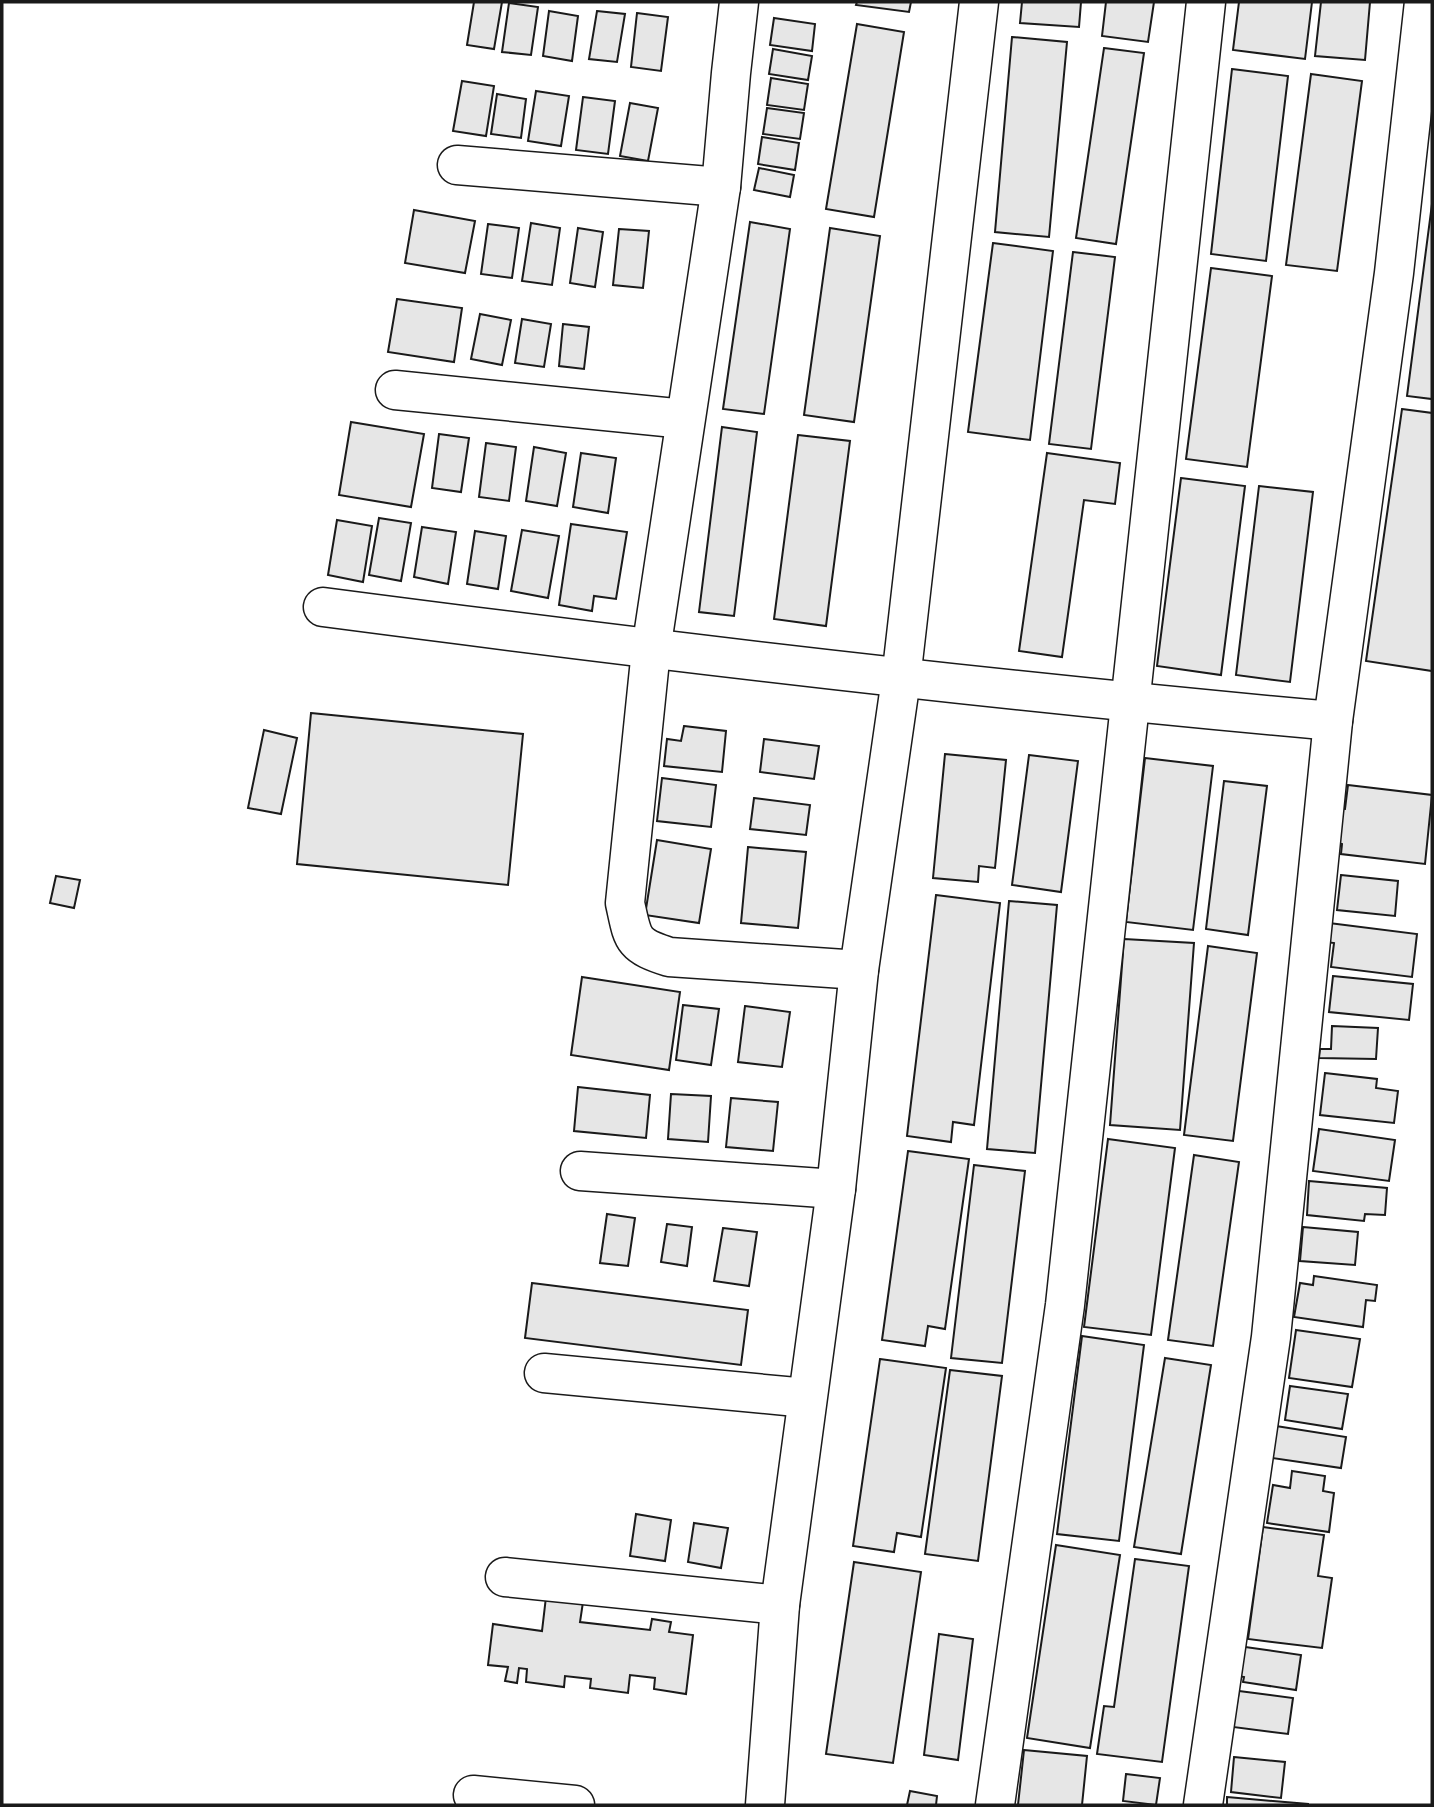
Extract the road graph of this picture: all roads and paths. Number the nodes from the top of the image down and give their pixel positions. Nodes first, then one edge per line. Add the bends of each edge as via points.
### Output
1 (739, 2) edge
2 (979, 2) edge
3 (1206, 2) edge
4 (1424, 2) edge
5 (457, 165) dead end
6 (722, 187) junction
7 (396, 390) dead end
8 (685, 419) junction
9 (323, 607) dead end
10 (651, 650) junction
11 (901, 679) junction
12 (1129, 703) junction
13 (1333, 721) junction
14 (859, 970) junction
15 (580, 1171) dead end
16 (836, 1189) junction
17 (544, 1373) dead end
18 (807, 1398) junction
19 (505, 1577) dead end
20 (780, 1605) junction
21 (474, 1795) dead end
22 (575, 1805) edge
23 (765, 1805) edge
24 (995, 1805) edge
25 (1203, 1805) edge

1 - 6 street
2 - 11 street
3 - 12 street
4 - 13 street via 1394,273
5 - 6 street
6 - 8 street
7 - 8 street
8 - 10 street
9 - 10 street
10 - 11 street
10 - 14 street via 625,903 632,936 645,949 668,957
11 - 12 street
11 - 14 street
12 - 13 street
12 - 24 street via 1065,1305
13 - 25 street via 1271,1337
14 - 16 street
15 - 16 street
16 - 18 street
17 - 18 street
18 - 20 street
19 - 20 street
20 - 23 street
21 - 22 street

